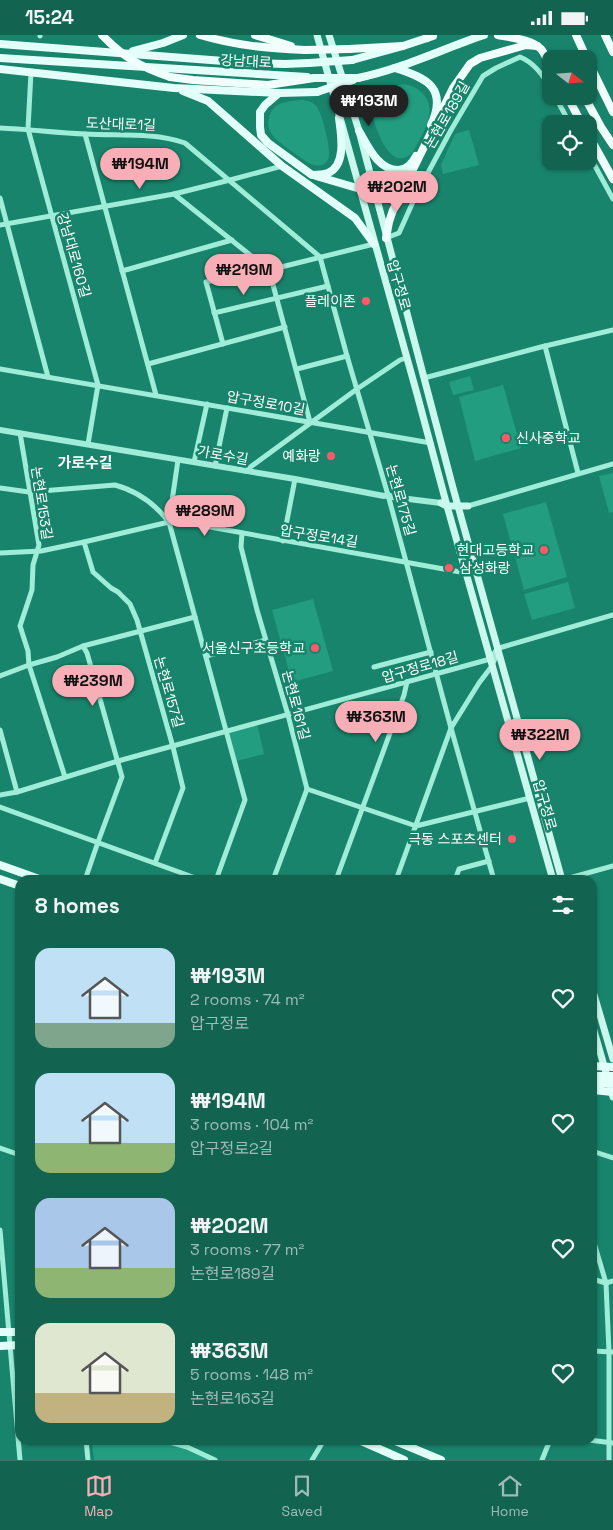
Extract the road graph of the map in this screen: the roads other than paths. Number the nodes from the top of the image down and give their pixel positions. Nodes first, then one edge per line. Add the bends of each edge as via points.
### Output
1 (102, 35) edge
2 (183, 35) edge
3 (200, 35) edge
4 (255, 35) edge
5 (317, 35) edge
6 (329, 35) edge
7 (484, 35) edge
8 (498, 35) edge
9 (576, 35) edge
10 (606, 35) edge
11 (431, 36) edge
12 (0, 44) edge
13 (403, 46) junction
14 (540, 48) junction
15 (305, 50) junction
16 (583, 50) edge
17 (542, 51) edge
18 (613, 52) edge
19 (126, 53) junction
20 (0, 58) edge
21 (395, 68) junction
22 (0, 69) edge
23 (32, 72) junction
24 (542, 75) edge
25 (314, 78) junction
26 (358, 78) junction
27 (598, 81) edge
28 (174, 88) junction
29 (279, 93) junction
30 (589, 105) edge
31 (613, 112) edge
32 (339, 118) junction
33 (0, 128) edge
34 (28, 129) junction
35 (359, 131) junction
36 (85, 134) junction
37 (613, 145) edge
38 (597, 150) edge
39 (282, 166) junction
40 (597, 170) edge
41 (312, 175) junction
42 (613, 179) edge
43 (230, 180) junction
44 (360, 189) junction
45 (374, 193) junction
46 (174, 194) junction
47 (0, 198) edge
48 (613, 199) edge
49 (104, 206) junction
50 (51, 215) junction
51 (8, 223) junction
52 (0, 225) edge
53 (386, 238) junction
54 (232, 240) junction
55 (374, 244) junction
56 (320, 257) junction
57 (267, 268) junction
58 (122, 271) junction
59 (328, 286) junction
60 (277, 297) junction
61 (214, 313) junction
62 (285, 327) junction
63 (613, 330) edge
64 (223, 343) junction
65 (543, 346) junction
66 (347, 356) junction
67 (406, 358) junction
68 (148, 364) junction
69 (0, 369) edge
70 (297, 369) junction
71 (48, 377) junction
72 (424, 378) junction
73 (414, 381) junction
74 (98, 385) junction
75 (357, 389) junction
76 (156, 395) junction
77 (207, 404) junction
78 (228, 408) junction
79 (310, 422) junction
80 (0, 429) edge
81 (20, 433) junction
82 (370, 433) junction
83 (431, 443) junction
84 (88, 444) junction
85 (178, 460) junction
86 (194, 462) junction
87 (613, 464) edge
88 (215, 466) junction
89 (245, 471) junction
90 (578, 473) junction
91 (294, 479) junction
92 (0, 488) edge
93 (29, 492) junction
94 (388, 495) junction
95 (444, 504) junction
96 (458, 506) junction
97 (468, 506) joint
98 (169, 522) junction
99 (242, 533) junction
100 (284, 541) junction
101 (84, 543) junction
102 (37, 552) junction
103 (0, 553) edge
104 (406, 561) junction
105 (466, 573) junction
106 (613, 615) edge
107 (195, 617) junction
108 (140, 631) junction
109 (266, 640) junction
110 (83, 646) junction
111 (499, 648) junction
112 (431, 652) junction
113 (206, 656) junction
114 (491, 663) junction
115 (29, 665) junction
116 (374, 667) dead end
117 (437, 673) junction
118 (0, 675) edge
119 (407, 682) junction
120 (288, 715) junction
121 (451, 728) junction
122 (0, 730) edge
123 (227, 731) junction
124 (173, 747) junction
125 (118, 761) junction
126 (65, 777) junction
127 (306, 789) junction
128 (16, 792) junction
129 (0, 795) edge
130 (530, 798) junction
131 (0, 807) edge
132 (363, 808) junction
133 (476, 812) junction
134 (416, 826) junction
135 (98, 843) junction
136 (489, 861) junction
137 (155, 863) junction
138 (0, 865) edge
139 (613, 866) edge
140 (28, 875) edge
141 (88, 875) edge
142 (187, 875) edge
143 (218, 875) edge
144 (275, 875) edge
145 (338, 875) edge
146 (398, 875) edge
147 (458, 875) edge
148 (493, 875) edge
149 (552, 875) edge
150 (561, 875) edge
151 (580, 875) edge
152 (0, 879) edge
153 (15, 884) edge
154 (597, 1005) edge
155 (597, 1037) edge
156 (613, 1059) edge
157 (609, 1067) edge
158 (597, 1076) edge
159 (613, 1076) edge
160 (597, 1085) edge
161 (597, 1091) edge
162 (613, 1091) edge
163 (0, 1148) edge
164 (15, 1153) edge
165 (597, 1153) edge
166 (613, 1158) edge
167 (0, 1230) edge
168 (597, 1253) edge
169 (597, 1280) edge
170 (613, 1281) edge
171 (606, 1283) junction
172 (4, 1332) edge
173 (0, 1345) edge
174 (10, 1345) junction
175 (15, 1345) edge
176 (597, 1351) edge
177 (611, 1352) edge
178 (15, 1407) edge
179 (597, 1441) edge
180 (611, 1443) edge
181 (19, 1445) edge
182 (86, 1445) edge
183 (181, 1445) edge
184 (321, 1445) edge
185 (370, 1445) edge
186 (404, 1445) edge
187 (414, 1445) edge
188 (548, 1445) edge
189 (188, 1447) joint
190 (413, 1449) junction
191 (20, 1460) edge
192 (88, 1460) edge
193 (215, 1460) edge
194 (312, 1460) edge
195 (404, 1460) edge
196 (440, 1460) edge
197 (542, 1460) edge
198 (610, 1460) edge

1 - 25 highway, bridge via 132,61 170,77 268,85
2 - 19 main road
3 - 15 highway via 227,43
4 - 15 highway
5 - 32 main road, 압구정로
6 - 35 main road, 압구정로
7 - 21 main road, 강남대로
8 - 14 highway
9 - 16 highway
10 - 18 highway
11 - 13 main road, 강남대로
12 - 19 main road, 강남대로
13 - 15 highway, bridge
13 - 19 main road, 강남대로, bridge via 352,60 285,64
14 - 17 highway
14 - 53 highway via 526,45 470,64 454,88 397,202
20 - 25 main road, 강남대로
21 - 26 main road, 강남대로
21 - 35 main road via 424,79 432,86 437,98 435,116 412,164 403,169 390,169 376,158
22 - 23 main road
23 - 28 main road
23 - 34 street, 강남대로160길
24 - 53 street, 논현로189길 via 530,61 520,57 483,76 417,193 399,233
25 - 26 main road, 강남대로, bridge
26 - 29 main road, bridge via 316,91
27 - 31 highway
28 - 29 main road
28 - 39 main road via 208,101
29 - 41 main road via 260,112 261,135
30 - 37 highway
32 - 41 main road via 341,148 337,165 327,173
32 - 44 main road, 압구정로
33 - 34 street, 도산대로1길
34 - 36 street, 도산대로1길
34 - 50 street, 강남대로160길
35 - 45 main road, 압구정로
36 - 43 street, 도산대로1길 via 174,139 185,143
36 - 49 street
38 - 42 highway
39 - 43 street
39 - 55 main road via 355,218
40 - 48 street
41 - 44 main road
43 - 46 street
43 - 56 street, 도산대로1길
44 - 45 main road
44 - 55 main road, 압구정로
45 - 53 main road, 압구정로
46 - 49 street
46 - 54 street
47 - 51 street
49 - 50 street
49 - 58 street
50 - 51 street
50 - 74 street, 강남대로160길
51 - 52 street
51 - 71 street
53 - 72 main road, 압구정로
54 - 57 street
54 - 58 street
55 - 56 street
55 - 67 main road, 압구정로
56 - 57 street
56 - 59 street, 논현로175길
57 - 60 street
57 - 61 street via 206,282
58 - 68 street
59 - 60 street
59 - 66 street, 논현로175길
60 - 61 street
60 - 62 street
61 - 64 street
62 - 64 street
62 - 70 street
63 - 65 street
64 - 68 street
65 - 72 street
65 - 90 street
66 - 70 street
66 - 75 street, 논현로175길
67 - 73 main road, 압구정로
67 - 75 street
68 - 76 street
69 - 71 street, 압구정로10길
70 - 79 street
71 - 74 street, 압구정로10길
72 - 73 main road
72 - 96 main road, 압구정로
73 - 83 main road, 압구정로
74 - 76 street, 압구정로10길
74 - 84 street, 강남대로160길
75 - 79 street
75 - 82 street, 논현로175길
76 - 77 street, 압구정로10길
77 - 78 street, 압구정로10길
77 - 86 street
78 - 79 street, 압구정로10길
78 - 88 street
79 - 82 street, 압구정로10길
79 - 89 street
80 - 81 street, 가로수길
81 - 84 street, 가로수길
81 - 93 street, 논현로153길
82 - 83 street, 압구정로10길
82 - 94 street, 논현로175길
83 - 95 main road, 압구정로
84 - 85 street, 가로수길
85 - 86 street, 가로수길
85 - 98 street
86 - 88 street, 가로수길
87 - 90 street
88 - 89 street, 가로수길
89 - 91 street, 가로수길
90 - 97 street
91 - 94 street, 가로수길
91 - 100 street
92 - 93 street
93 - 98 street via 115,485 149,501
93 - 102 street, 논현로153길 via 39,545
94 - 95 street, 가로수길
94 - 104 street, 논현로175길
95 - 96 main road
95 - 105 main road, 압구정로
96 - 97 main road
96 - 111 main road, 압구정로
98 - 99 street, 압구정로14길
98 - 101 street, 압구정로14길
98 - 107 street
99 - 100 street, 압구정로14길
99 - 109 street, 논현로161길 via 241,547
100 - 104 street, 압구정로14길
101 - 102 street, 압구정로14길
101 - 108 street, 논현로157길 via 92,572 130,604
102 - 103 street, 압구정로14길
102 - 115 street, 논현로153길 via 32,590 20,626
104 - 105 street, 압구정로14길
104 - 112 street, 논현로175길
105 - 114 main road, 압구정로
106 - 111 street
107 - 108 street
107 - 113 street
108 - 110 street
108 - 124 street, 논현로157길
109 - 113 street
109 - 120 street, 논현로161길
110 - 115 street
110 - 125 street
111 - 114 street
111 - 150 main road, 압구정로
112 - 116 street
112 - 117 street, 논현로175길
113 - 123 street
114 - 117 street, 압구정로18길
114 - 121 street
114 - 130 main road, 압구정로
115 - 118 street
115 - 126 street, 논현로153길
117 - 119 street, 압구정로18길
117 - 121 street, 논현로175길
119 - 120 street, 압구정로18길
119 - 132 street
120 - 123 street, 압구정로18길
120 - 127 street, 논현로161길
121 - 133 street, 논현로175길
121 - 134 street
122 - 128 street
123 - 124 street, 압구정로18길
123 - 143 street via 245,800
124 - 125 street, 압구정로18길
124 - 137 street, 논현로157길 via 183,788
125 - 126 street, 압구정로18길
125 - 135 street via 122,777
126 - 128 street, 압구정로18길
127 - 132 street
127 - 144 street
128 - 129 street, 압구정로18길
130 - 133 street
130 - 149 main road, 압구정로
131 - 135 street
132 - 134 street
132 - 145 street
133 - 134 street
133 - 136 street, 논현로175길
134 - 146 street
135 - 137 street
135 - 141 street
136 - 147 street via 460,869
136 - 148 street, 논현로175길
137 - 142 street
138 - 140 main road
139 - 151 street
152 - 153 main road
154 - 156 main road
155 - 157 main road
157 - 162 main road
158 - 159 main road, bridge
160 - 162 main road, bridge
161 - 162 main road
163 - 164 street
165 - 166 street
167 - 172 street
168 - 171 street
169 - 171 street
170 - 171 street
171 - 177 street
172 - 174 street
173 - 174 main road
174 - 175 main road
174 - 178 street
176 - 177 street
177 - 180 street
179 - 180 street
180 - 198 street
181 - 191 street
182 - 192 street
183 - 189 street
184 - 194 street
185 - 195 main road
186 - 190 main road
187 - 190 street
188 - 197 street
189 - 193 street
190 - 196 main road

